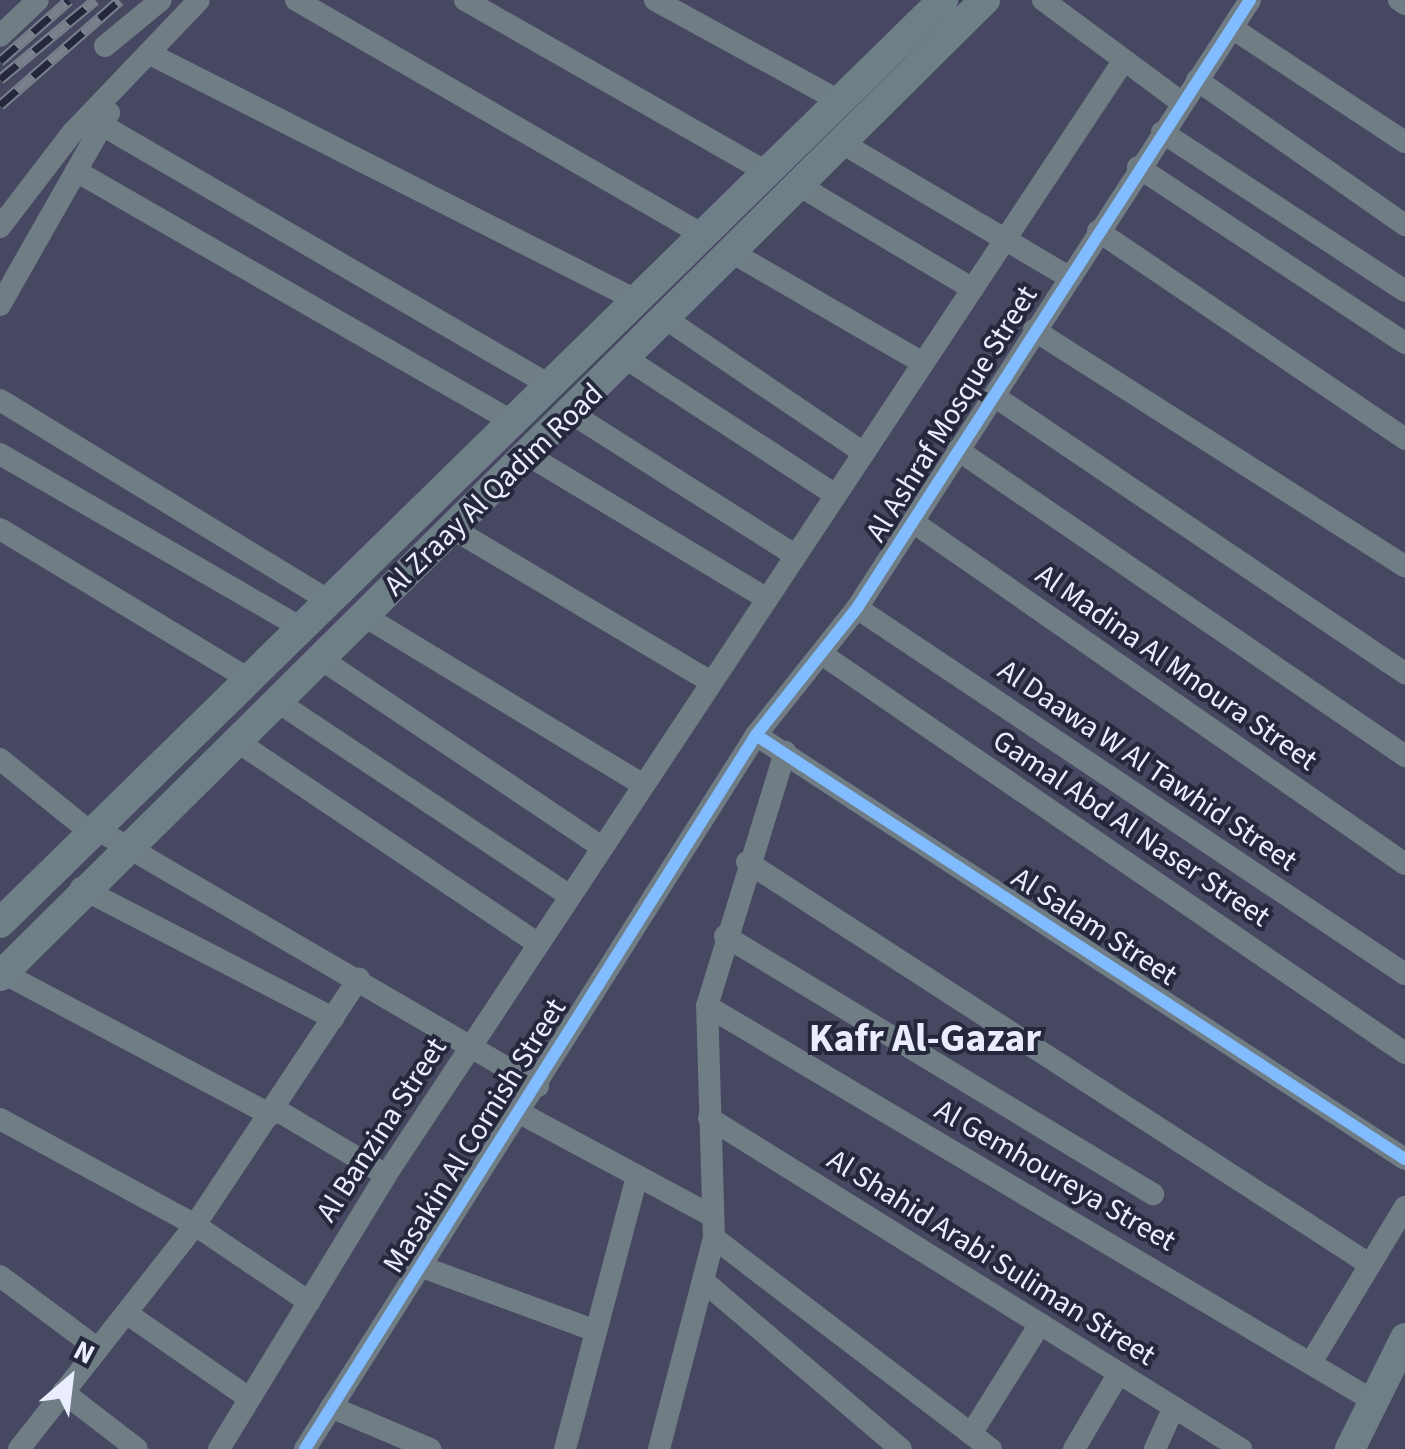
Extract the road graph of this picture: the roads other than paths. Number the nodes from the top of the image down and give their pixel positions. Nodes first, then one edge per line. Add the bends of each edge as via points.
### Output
1 (38, 0) edge
2 (161, 0) edge
3 (199, 0) edge
4 (296, 0) edge
5 (465, 0) edge
6 (655, 0) edge
7 (984, 0) edge
8 (1044, 0) edge
9 (1250, 0) edge
10 (932, 3) edge
11 (1232, 28) junction
12 (0, 36) edge
13 (104, 46) dead end
14 (150, 54) junction
15 (1124, 60) junction
16 (130, 76) junction
17 (1197, 80) junction
18 (841, 102) junction
19 (1182, 102) junction
20 (102, 125) junction
21 (1162, 132) junction
22 (1405, 142) edge
23 (842, 143) junction
24 (1138, 167) junction
25 (76, 171) junction
26 (768, 173) junction
27 (800, 186) junction
28 (1405, 225) edge
29 (0, 227) edge
30 (1098, 231) junction
31 (704, 236) junction
32 (1005, 240) junction
33 (732, 254) junction
34 (1069, 277) junction
35 (973, 289) junction
36 (1405, 290) edge
37 (638, 301) junction
38 (0, 305) edge
39 (666, 320) junction
40 (1034, 330) junction
41 (1405, 344) edge
42 (627, 359) junction
43 (923, 363) junction
44 (551, 386) junction
45 (994, 396) junction
46 (0, 400) edge
47 (574, 415) junction
48 (513, 422) junction
49 (1405, 439) edge
50 (958, 450) junction
51 (864, 452) junction
52 (0, 454) edge
53 (530, 457) junction
54 (836, 494) junction
55 (914, 522) junction
56 (0, 529) edge
57 (454, 530) junction
58 (795, 555) junction
59 (1405, 566) edge
60 (767, 599) junction
61 (328, 600) junction
62 (857, 608) junction
63 (366, 617) junction
64 (300, 627) junction
65 (822, 655) junction
66 (320, 659) junction
67 (1405, 672) edge
68 (246, 678) junction
69 (711, 682) junction
70 (276, 700) junction
71 (756, 735) junction
72 (235, 740) junction
73 (784, 752) junction
74 (1405, 756) edge
75 (0, 759) edge
76 (643, 786) junction
77 (91, 829) junction
78 (124, 844) junction
79 (602, 847) junction
80 (684, 847) joint
81 (747, 862) junction
82 (1405, 864) edge
83 (81, 888) junction
84 (569, 896) junction
85 (0, 924) edge
86 (726, 936) junction
87 (538, 943) junction
88 (2, 974) edge
89 (1405, 974) edge
90 (359, 978) junction
91 (707, 1006) junction
92 (333, 1018) junction
93 (471, 1046) junction
94 (1405, 1053) edge
95 (538, 1086) junction
96 (273, 1112) junction
97 (522, 1114) junction
98 (709, 1118) junction
99 (0, 1119) edge
100 (1405, 1159) edge
101 (386, 1174) junction
102 (637, 1176) junction
103 (1153, 1194) dead end
104 (1405, 1207) edge
105 (196, 1225) junction
106 (713, 1227) junction
107 (1369, 1264) junction
108 (422, 1267) junction
109 (0, 1276) edge
110 (708, 1284) junction
111 (310, 1302) junction
112 (129, 1315) junction
113 (1040, 1324) junction
114 (596, 1331) junction
115 (1405, 1338) edge
116 (98, 1349) junction
117 (1312, 1361) junction
118 (1119, 1373) junction
119 (63, 1392) junction
120 (249, 1398) junction
121 (1372, 1400) junction
122 (330, 1407) junction
123 (1174, 1407) junction
124 (971, 1434) junction
125 (18, 1449) edge
126 (137, 1449) edge
127 (220, 1449) edge
128 (304, 1449) edge
129 (430, 1449) edge
130 (565, 1449) edge
131 (659, 1449) edge
132 (901, 1449) edge
133 (991, 1449) edge
134 (1074, 1449) edge
135 (1155, 1449) edge
136 (1240, 1449) edge
137 (1350, 1449) edge

1 - 12 street
2 - 13 street
3 - 14 street
4 - 31 street
5 - 26 street
6 - 18 street
7 - 23 main road, Al Zraay Al Qadim Road
8 - 15 street
9 - 11 street, Al Ashraf Mosque Street
10 - 18 main road, Al Zraay Al Qadim Road
11 - 17 street, Al Ashraf Mosque Street
11 - 22 street
14 - 16 street
14 - 37 street
15 - 19 street
15 - 32 street, Al Ashraf Mosque Street
16 - 20 street
16 - 29 street
17 - 19 street, Al Ashraf Mosque Street
17 - 28 street
18 - 26 main road, Al Zraay Al Qadim Road
19 - 21 street, Al Ashraf Mosque Street
20 - 25 street
20 - 44 street
21 - 24 street, Al Ashraf Mosque Street
21 - 36 street
23 - 27 main road, Al Zraay Al Qadim Road
23 - 32 street
24 - 30 street, Al Ashraf Mosque Street
24 - 41 street
25 - 38 street
25 - 48 street
26 - 31 main road, Al Zraay Al Qadim Road
27 - 33 main road, Al Zraay Al Qadim Road
27 - 35 street
30 - 34 street, Al Ashraf Mosque Street
30 - 49 street
31 - 37 main road, Al Zraay Al Qadim Road
32 - 34 street
32 - 35 street, Al Ashraf Mosque Street
33 - 39 main road, Al Zraay Al Qadim Road
33 - 43 street
34 - 40 street, Al Ashraf Mosque Street
35 - 43 street, Al Ashraf Mosque Street
37 - 44 main road, Al Zraay Al Qadim Road
39 - 42 main road, Al Zraay Al Qadim Road
39 - 51 street
40 - 45 street, Al Ashraf Mosque Street
40 - 59 street
42 - 47 main road, Al Zraay Al Qadim Road
42 - 54 street
43 - 51 street, Al Ashraf Mosque Street
44 - 48 main road, Al Zraay Al Qadim Road
45 - 50 street, Al Ashraf Mosque Street
45 - 67 street
46 - 61 street
47 - 53 main road, Al Zraay Al Qadim Road
47 - 58 street
48 - 61 main road, Al Zraay Al Qadim Road
50 - 55 street, Al Ashraf Mosque Street
50 - 74 street
51 - 54 street, Al Ashraf Mosque Street
52 - 64 street
53 - 57 main road, Al Zraay Al Qadim Road
53 - 60 street
54 - 58 street, Al Ashraf Mosque Street
55 - 62 street, Al Ashraf Mosque Street
55 - 82 street, Al Madina Al Mnoura Street
56 - 68 street
57 - 63 main road, Al Zraay Al Qadim Road
57 - 69 street
58 - 60 street, Al Ashraf Mosque Street
60 - 69 street, Al Ashraf Mosque Street
61 - 64 main road, Al Zraay Al Qadim Road
62 - 65 street, Al Ashraf Mosque Street
62 - 89 street, Al Daawa W Al Tawhid Street
63 - 66 main road, Al Zraay Al Qadim Road
63 - 76 street
64 - 68 main road, Al Zraay Al Qadim Road
65 - 71 street, Al Ashraf Mosque Street
65 - 94 street, Gamal Abd Al Naser Street
66 - 70 main road, Al Zraay Al Qadim Road
66 - 79 street
68 - 77 main road, Al Zraay Al Qadim Road
69 - 76 street, Al Ashraf Mosque Street
70 - 72 main road, Al Zraay Al Qadim Road
70 - 84 street
71 - 73 street, Al Salam Street
71 - 80 street, Al Ashraf Mosque Street
72 - 78 main road, Al Zraay Al Qadim Road
72 - 87 street
73 - 81 street
73 - 100 street, Al Salam Street
75 - 77 street
76 - 79 street, Al Ashraf Mosque Street
77 - 78 street
77 - 85 main road, Al Zraay Al Qadim Road
78 - 83 main road, Al Zraay Al Qadim Road
78 - 90 street
79 - 84 street, Al Banzina Street
80 - 95 street, Masakin Al Cornish Street
81 - 86 street
81 - 107 street
83 - 88 main road, Al Zraay Al Qadim Road
83 - 92 street
84 - 87 street, Al Banzina Street
86 - 91 street
86 - 103 street
87 - 93 street, Al Banzina Street
88 - 96 street
90 - 92 street
90 - 93 street
91 - 98 street
91 - 117 street, Al Gemhoureya Street
92 - 96 street
93 - 95 street
93 - 101 street, Al Banzina Street
95 - 97 street, Masakin Al Cornish Street
96 - 101 street
96 - 105 street
97 - 102 street
97 - 108 street, Masakin Al Cornish Street
98 - 106 street
98 - 113 street, Al Shahid Arabi Suliman Street
99 - 105 street
101 - 111 street, Al Banzina Street
102 - 106 street
102 - 114 street
104 - 107 street
105 - 111 street
105 - 112 street
106 - 110 street
106 - 124 street
107 - 117 street
108 - 114 street
108 - 122 street, Masakin Al Cornish Street
109 - 116 street
110 - 131 street
110 - 132 street
111 - 120 street, Al Banzina Street
112 - 116 street
112 - 120 street
113 - 118 street, Al Shahid Arabi Suliman Street
113 - 124 street
114 - 130 street
115 - 121 main road
116 - 119 street
117 - 121 street, Al Gemhoureya Street
118 - 123 street, Al Shahid Arabi Suliman Street
118 - 134 street
119 - 125 street
119 - 126 street
120 - 127 street, Al Banzina Street
121 - 137 main road
122 - 128 street, Masakin Al Cornish Street
122 - 129 street
123 - 135 street
123 - 136 street, Al Shahid Arabi Suliman Street
124 - 133 street

